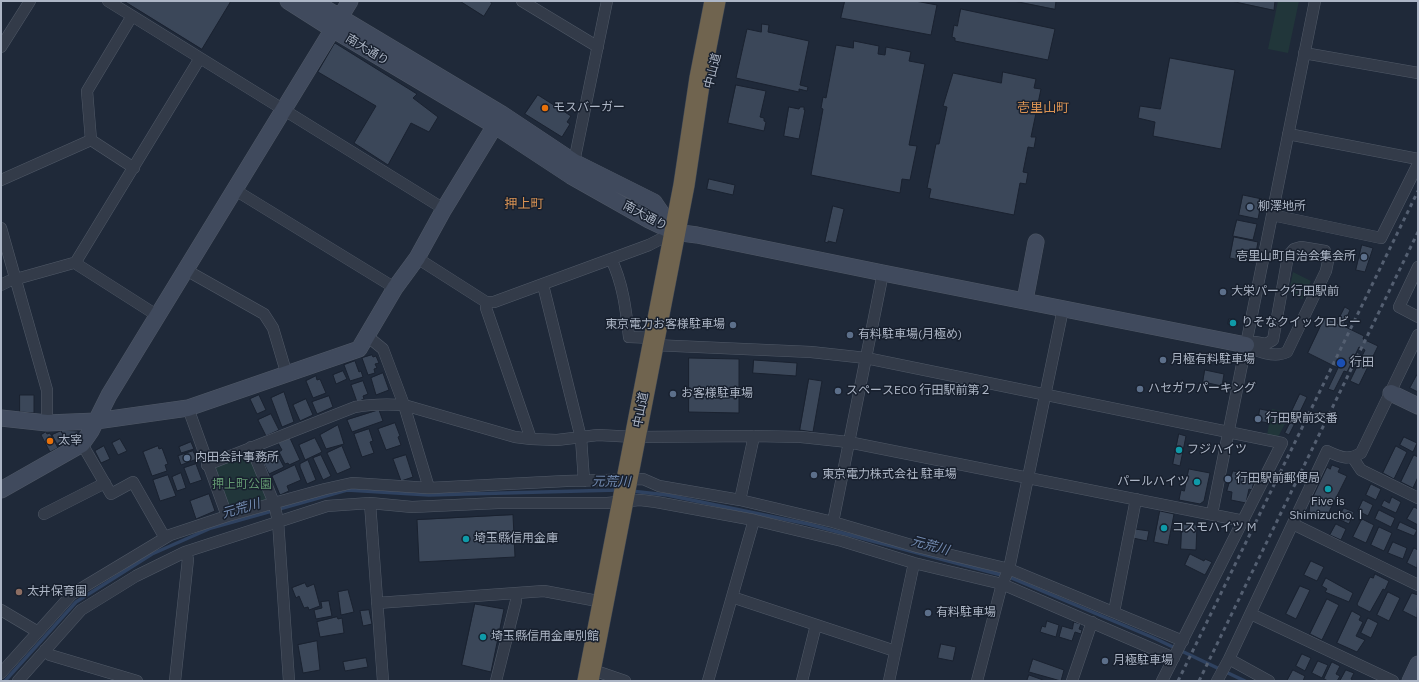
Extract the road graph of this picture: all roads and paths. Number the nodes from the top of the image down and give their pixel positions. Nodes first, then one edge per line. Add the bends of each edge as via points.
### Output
1 (30, 1) edge
2 (108, 1) edge
3 (288, 1) edge
4 (313, 1) edge
5 (350, 1) edge
6 (522, 1) edge
7 (607, 1) edge
8 (716, 1) edge
9 (728, 1) edge
10 (1314, 1) edge
11 (132, 16) junction
12 (336, 24) junction
13 (2, 44) edge
14 (598, 47) junction
15 (1304, 53) junction
16 (200, 58) junction
17 (1418, 73) edge
18 (284, 110) junction
19 (499, 120) junction
20 (1288, 134) junction
21 (692, 139) junction
22 (91, 140) junction
23 (1418, 159) edge
24 (1418, 164) edge
25 (134, 168) junction
26 (572, 169) junction
27 (1, 180) edge
28 (235, 190) junction
29 (444, 208) junction
30 (1272, 215) junction
31 (1, 228) edge
32 (674, 232) junction
33 (1036, 242) dead end
34 (416, 258) junction
35 (611, 259) junction
36 (77, 262) junction
37 (1418, 267) edge
38 (186, 270) junction
39 (883, 273) junction
40 (16, 279) junction
41 (1, 285) edge
42 (543, 285) junction
43 (395, 288) junction
44 (1025, 300) junction
45 (488, 302) junction
46 (1063, 309) junction
47 (158, 316) junction
48 (1418, 317) edge
49 (1418, 335) edge
50 (367, 336) junction
51 (654, 341) junction
52 (1246, 345) junction
53 (866, 358) junction
54 (287, 374) junction
55 (1045, 393) junction
56 (1391, 393) junction
57 (404, 405) junction
58 (1418, 406) edge
59 (188, 408) junction
60 (1, 418) edge
61 (96, 420) junction
62 (47, 422) junction
63 (1228, 432) junction
64 (754, 436) junction
65 (635, 437) junction
66 (581, 438) junction
67 (532, 439) junction
68 (848, 442) junction
69 (82, 444) junction
70 (251, 447) junction
71 (1353, 458) junction
72 (208, 465) junction
73 (1028, 477) junction
74 (627, 480) junction
75 (584, 481) junction
76 (105, 483) junction
77 (429, 488) junction
78 (1, 490) edge
79 (1418, 498) edge
80 (1136, 499) junction
81 (740, 500) junction
82 (623, 502) junction
83 (370, 503) junction
84 (276, 512) junction
85 (44, 514) dead end
86 (1212, 514) junction
87 (227, 516) junction
88 (754, 520) junction
89 (1244, 521) junction
90 (833, 522) junction
91 (1293, 524) junction
92 (165, 538) junction
93 (184, 552) junction
94 (914, 562) junction
95 (1009, 569) junction
96 (1002, 584) junction
97 (1418, 585) edge
98 (516, 593) junction
99 (732, 597) junction
100 (603, 602) junction
101 (377, 603) junction
102 (1, 610) edge
103 (1114, 612) junction
104 (1252, 614) junction
105 (1092, 622) junction
106 (816, 625) junction
107 (38, 632) junction
108 (1182, 641) junction
109 (45, 650) junction
110 (895, 651) junction
111 (1174, 658) junction
112 (1229, 659) junction
113 (1418, 664) edge
114 (1, 673) edge
115 (589, 675) edge
116 (18, 681) edge
117 (137, 681) edge
118 (175, 681) edge
119 (289, 681) edge
120 (383, 681) edge
121 (496, 681) edge
122 (625, 681) edge
123 (708, 681) edge
124 (802, 681) edge
125 (890, 681) edge
126 (977, 681) edge
127 (1072, 681) edge
128 (1162, 681) edge
129 (1217, 681) edge
130 (1269, 681) edge
131 (1393, 681) edge
132 (1410, 681) edge

1 - 13 street
2 - 11 street
3 - 12 street, 南大通り
4 - 12 street, 南大通り
5 - 12 street
6 - 14 street
7 - 14 street
8 - 21 highway, 中山道 via 700,78
9 - 21 highway, 中山道 via 712,79
10 - 15 street
11 - 16 street
11 - 22 street via 87,91
12 - 18 street
12 - 19 street, 南大通り
14 - 26 street
15 - 17 street
15 - 20 street
16 - 18 street
16 - 25 street
18 - 28 street
18 - 29 street
19 - 26 street, 南大通り
19 - 29 street
20 - 23 street
20 - 30 street
21 - 32 highway, 中山道
22 - 25 street
22 - 27 street
24 - 30 street via 1381,238
25 - 36 street
26 - 32 street, 南大通り via 649,220
28 - 38 street
28 - 43 street
29 - 34 street
30 - 52 street
31 - 40 street
32 - 35 street via 650,245
32 - 39 street, 南大通り
32 - 51 highway, 中山道
33 - 44 street
34 - 43 street
34 - 45 street
35 - 42 street
35 - 51 street via 624,297 629,336
36 - 40 street
36 - 47 street
37 - 48 street via 1399,307
38 - 47 street
38 - 54 street via 264,314 273,328
39 - 44 street, 南大通り
39 - 53 street
40 - 41 street
40 - 62 street via 47,390
42 - 45 street
42 - 66 street
43 - 50 street
44 - 46 street, 南大通り
45 - 67 street via 486,308
46 - 52 street, 南大通り
46 - 55 street
47 - 61 street
49 - 56 street
50 - 54 street via 362,346 353,352
50 - 57 street via 383,349
51 - 53 street
51 - 65 highway, 中山道
52 - 52 street via 1255,342 1266,344 1273,340 1288,256 1294,249 1301,247 1325,251 1328,261 1326,271 1287,352 1280,355 1254,350
52 - 63 street
53 - 55 street
53 - 68 street
54 - 59 street
55 - 63 street
55 - 73 street
56 - 58 street
56 - 71 street via 1361,453
57 - 67 street
57 - 70 street via 376,404 355,407
57 - 77 street
59 - 61 street
59 - 72 street
60 - 62 street
61 - 62 street
61 - 69 street
63 - 86 street
63 - 89 street via 1282,443
64 - 65 street
64 - 68 street
64 - 81 street
65 - 66 street via 598,435
65 - 74 highway, 中山道
66 - 67 street
66 - 75 street
68 - 73 street
68 - 90 street
69 - 76 street
69 - 78 street
70 - 72 street
70 - 84 street
71 - 79 street via 1361,470
71 - 91 street via 1344,459 1327,451
72 - 87 street
73 - 80 street
73 - 95 street
74 - 75 street
74 - 81 street via 643,479 659,486
74 - 82 highway, 中山道
75 - 77 street
76 - 85 street
76 - 92 street via 111,494 133,482
77 - 84 street via 352,483
80 - 86 street
80 - 103 street
81 - 90 street
82 - 83 street via 412,507
82 - 88 street via 656,502
82 - 100 highway, 中山道
83 - 84 street
83 - 101 street
84 - 87 street
84 - 93 street
84 - 119 street
86 - 89 street
87 - 92 street
88 - 94 street via 842,541
88 - 99 street
89 - 108 street
90 - 95 street
91 - 97 street
91 - 104 street
92 - 107 street via 72,594
93 - 109 street via 136,576 81,610
93 - 118 street via 188,559
94 - 96 street
94 - 110 street
95 - 96 street
95 - 103 street
96 - 105 street
96 - 126 street
98 - 100 street via 544,591
98 - 101 street
98 - 121 street
99 - 106 street
99 - 123 street
100 - 115 highway, 中山道
101 - 120 street
102 - 107 street
103 - 108 street
104 - 112 street
104 - 131 street
105 - 111 street
105 - 127 street
106 - 110 street
106 - 124 street
107 - 114 street
108 - 111 street
109 - 116 street
109 - 117 street via 50,655
110 - 125 street
111 - 128 street
112 - 129 street
112 - 130 street
113 - 132 street
115 - 122 street

